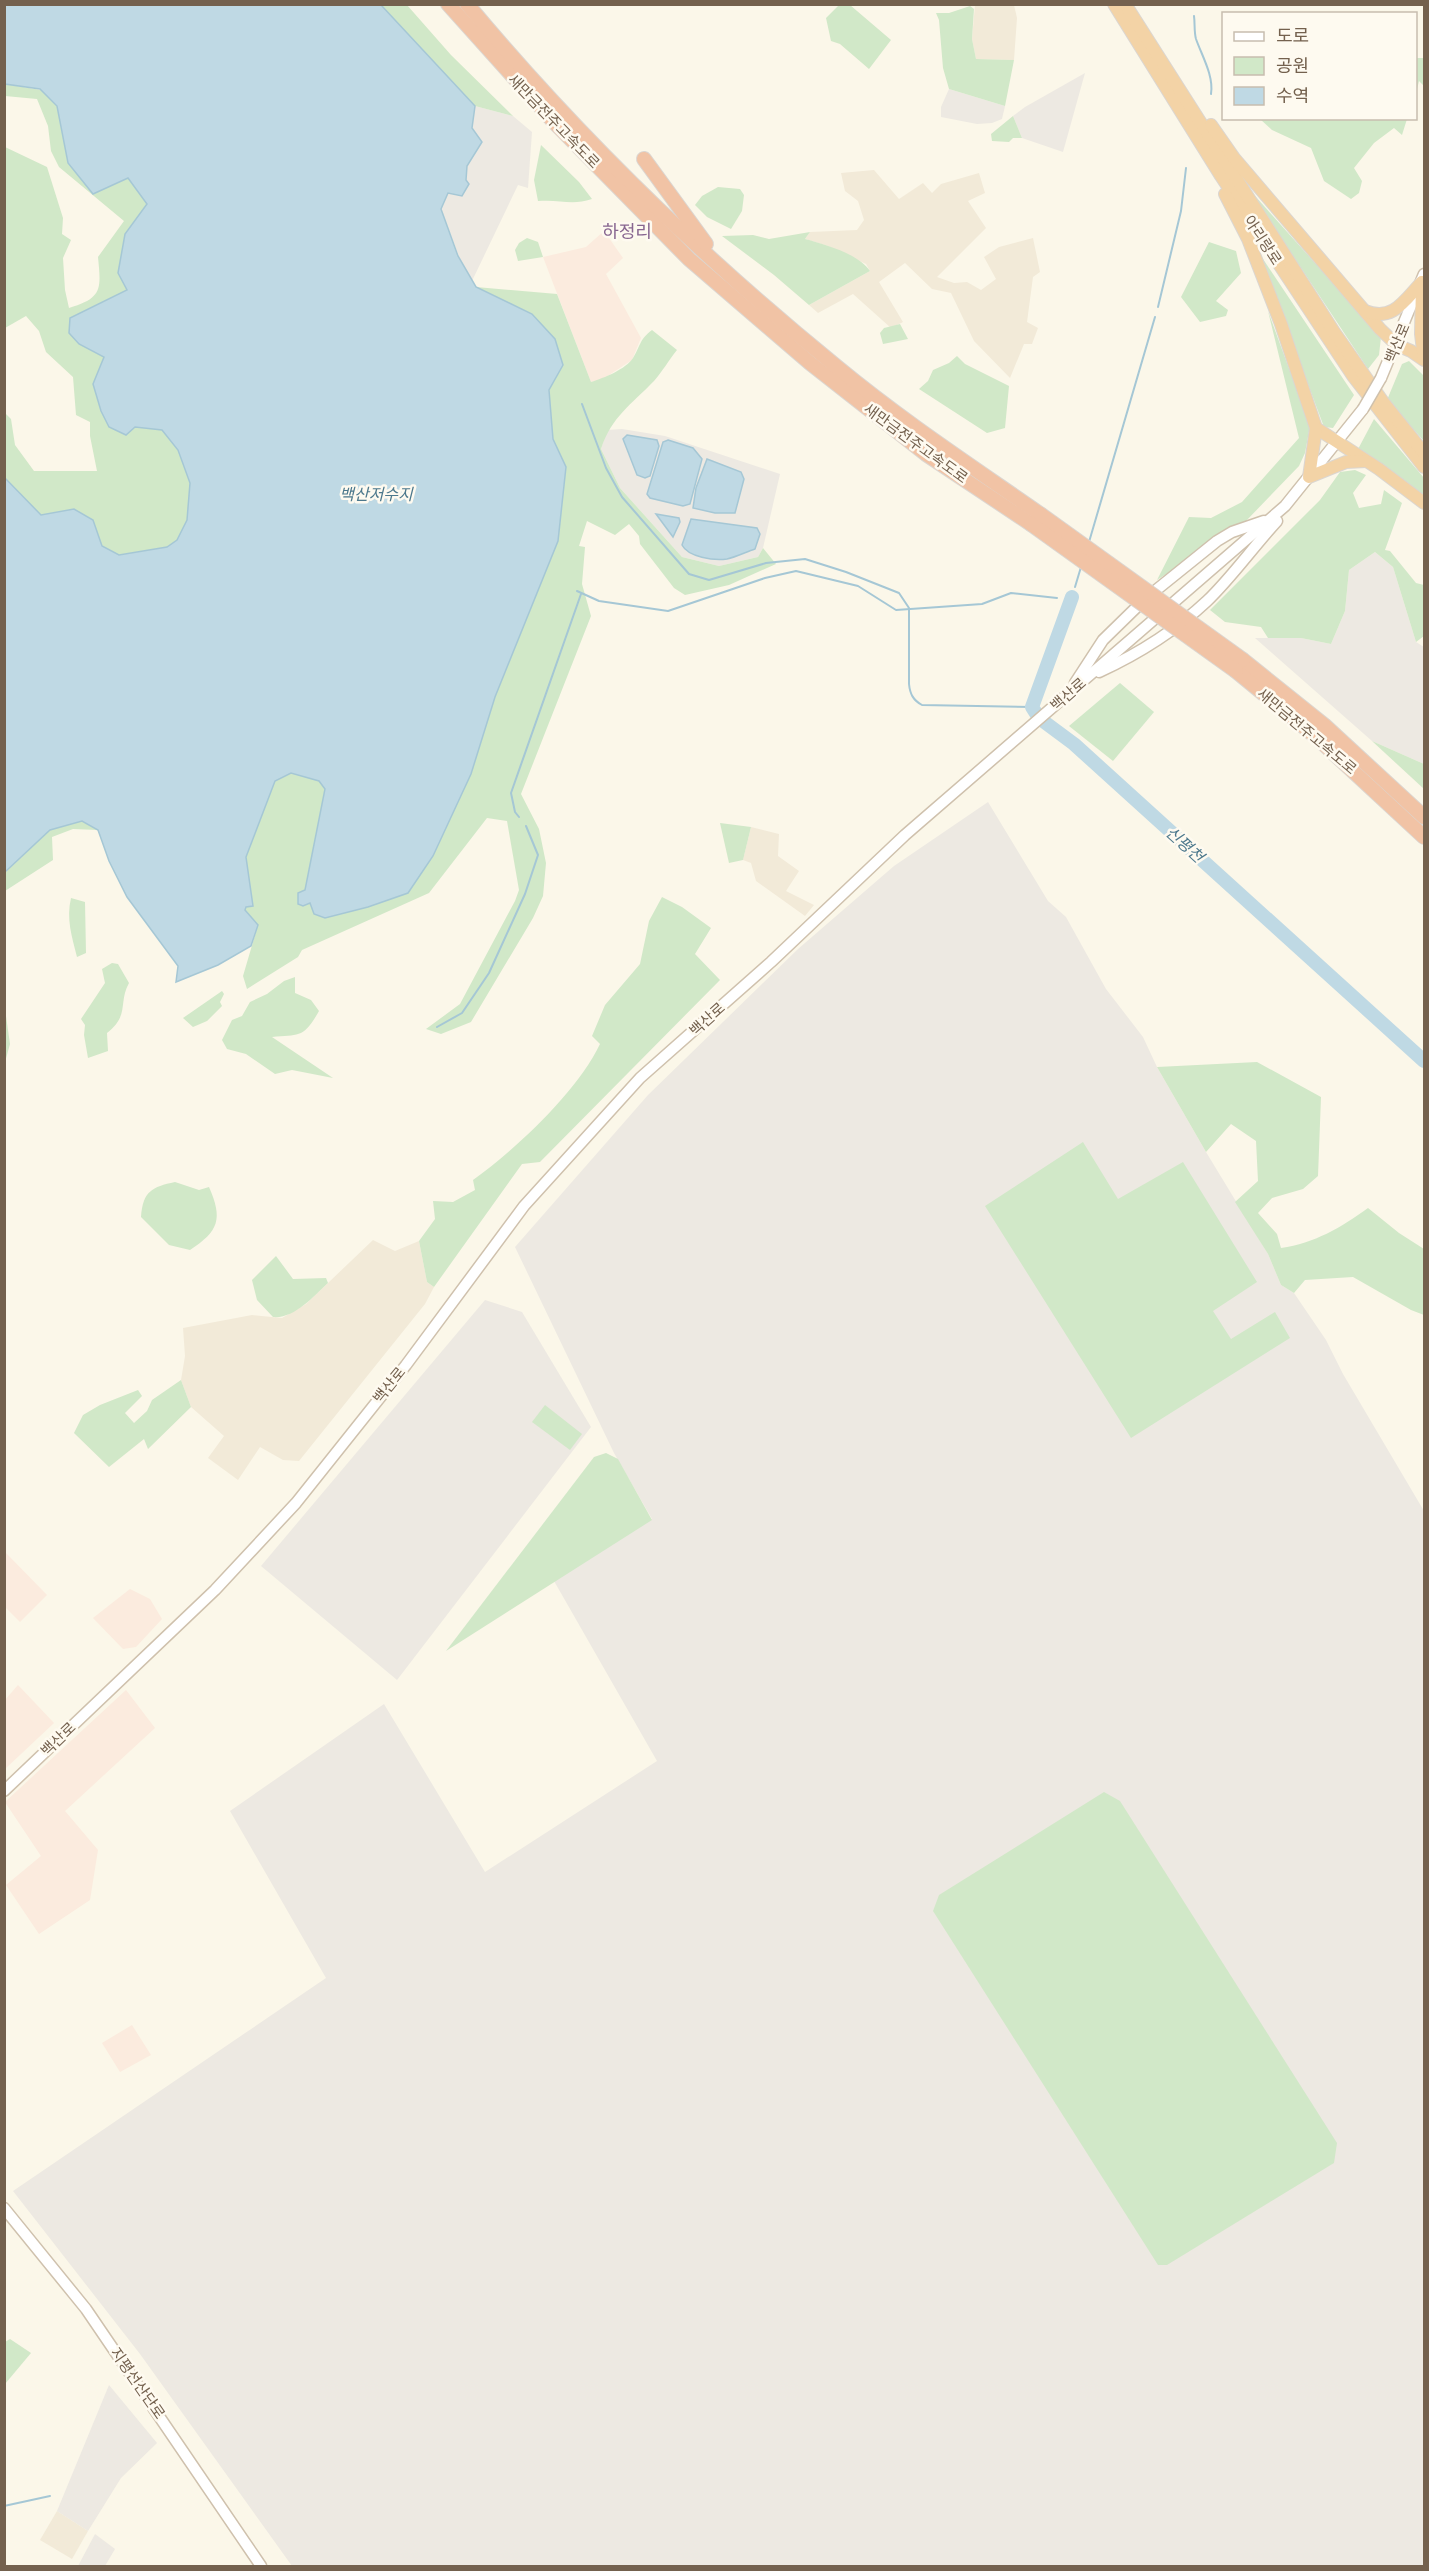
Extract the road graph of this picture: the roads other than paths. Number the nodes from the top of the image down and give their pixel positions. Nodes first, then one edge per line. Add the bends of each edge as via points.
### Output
1 (447, 4) edge
2 (467, 4) edge
3 (1114, 4) edge
4 (1125, 4) edge
5 (1184, 97) junction
6 (644, 159) dead end
7 (1221, 176) junction
8 (730, 274) junction
9 (1423, 278) edge
10 (1365, 311) junction
11 (1397, 345) junction
12 (1425, 360) edge
13 (1316, 428) junction
14 (1338, 444) junction
15 (1425, 453) edge
16 (1366, 461) junction
17 (1425, 468) edge
18 (1309, 477) junction
19 (1425, 503) edge
20 (1286, 506) junction
21 (1035, 519) junction
22 (1270, 519) junction
23 (1239, 666) junction
24 (1088, 677) junction
25 (1070, 693) junction
26 (1425, 817) edge
27 (1425, 837) edge
28 (4, 1791) edge
29 (4, 2208) edge
30 (261, 2566) edge

1 - 21 highway, 새만금전주고속도로 via 554,122 690,259 810,363 926,454
2 - 8 highway, 새만금전주고속도로 via 624,176
3 - 7 highway, 아리랑로
4 - 5 highway, 아리랑로
5 - 10 highway via 1193,101 1234,158
5 - 15 highway, 아리랑로 via 1334,332
6 - 8 highway
7 - 13 highway via 1221,187 1248,239 1281,324
7 - 17 highway, 아리랑로 via 1353,376
8 - 21 highway, 새만금전주고속도로 via 837,368
9 - 10 highway via 1392,313 1377,316
9 - 11 main road, 백산로
9 - 12 highway via 1421,334
10 - 11 highway
11 - 12 highway
11 - 14 main road, 백산로, bridge via 1364,410
13 - 14 highway
13 - 18 highway
14 - 16 highway
14 - 18 main road, 백산로
16 - 18 highway via 1346,462
16 - 19 highway
18 - 20 main road, 백산로
20 - 22 main road, 백산로
20 - 24 main road via 1207,601 1142,650
21 - 23 highway, 새만금전주고속도로, bridge
22 - 24 main road, 백산로
22 - 25 main road via 1217,541 1145,599 1103,640
23 - 26 highway, 새만금전주고속도로 via 1324,725
23 - 27 highway, 새만금전주고속도로
24 - 25 main road, 백산로
25 - 28 main road, 백산로 via 905,835 771,962 640,1078 524,1206 406,1365 296,1503 215,1590
29 - 30 main road, 지평선산단로 via 87,2309

